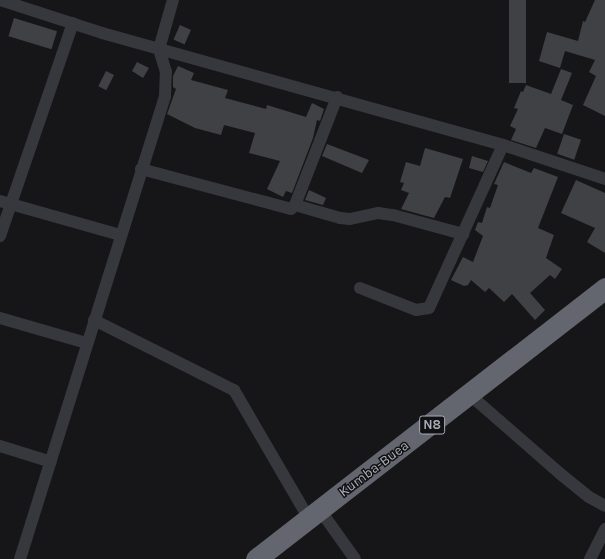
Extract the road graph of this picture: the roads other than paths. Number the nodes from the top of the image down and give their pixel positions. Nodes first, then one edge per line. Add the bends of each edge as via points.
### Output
1 (0, 0) edge
2 (173, 0) edge
3 (73, 23) junction
4 (159, 49) junction
5 (337, 97) junction
6 (503, 146) junction
7 (142, 169) junction
8 (605, 179) edge
9 (5, 203) edge
10 (295, 205) junction
11 (463, 234) junction
12 (120, 235) junction
13 (0, 236) edge
14 (360, 288) dead end
15 (605, 288) edge
16 (0, 318) edge
17 (94, 320) junction
18 (86, 343) junction
19 (470, 395) junction
20 (0, 446) edge
21 (51, 462) junction
22 (605, 506) edge
23 (314, 514) junction
24 (605, 529) edge
25 (20, 559) edge
26 (256, 559) edge
27 (355, 559) edge
28 (590, 559) edge

1 - 3 street
2 - 4 street
3 - 4 street
3 - 9 street
4 - 5 street
4 - 7 street via 166,72 164,96
5 - 6 street
5 - 10 street
6 - 8 street
6 - 11 street
7 - 10 street via 285,208 291,209
7 - 12 street
9 - 12 street
9 - 13 street
10 - 11 street via 340,218 378,213 393,214
11 - 14 street via 429,308 416,310
12 - 17 street
15 - 19 highway, Kumba-Buea / N8
16 - 18 street
17 - 18 street
17 - 23 street via 234,390
18 - 21 street
19 - 22 street via 563,476
19 - 23 highway, Kumba-Buea / N8
20 - 21 street
21 - 25 street
23 - 26 highway, Kumba-Buea / N8
23 - 27 street
24 - 28 street

